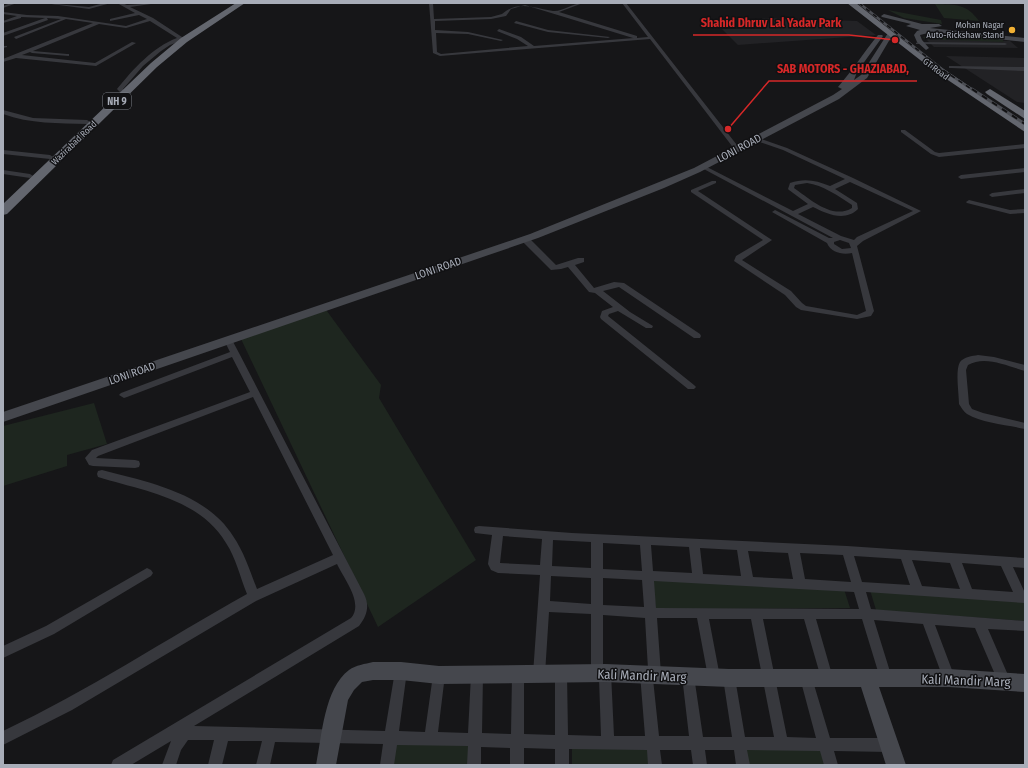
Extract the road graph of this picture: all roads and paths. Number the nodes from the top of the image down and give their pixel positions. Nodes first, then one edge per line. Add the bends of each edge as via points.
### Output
1 (15, 3) edge
2 (46, 3) edge
3 (109, 3) edge
4 (119, 3) edge
5 (156, 3) edge
6 (235, 3) edge
7 (241, 3) edge
8 (431, 3) edge
9 (525, 3) edge
10 (581, 3) edge
11 (624, 3) edge
12 (851, 3) edge
13 (66, 4) edge
14 (76, 6) junction
15 (128, 6) junction
16 (3, 7) edge
17 (63, 10) dead end
18 (56, 12) dead end
19 (556, 12) junction
20 (3, 13) edge
21 (140, 13) junction
22 (881, 14) joint
23 (22, 16) junction
24 (43, 17) junction
25 (51, 17) junction
26 (65, 18) junction
27 (151, 19) junction
28 (112, 20) dead end
29 (433, 20) junction
30 (3, 22) edge
31 (516, 22) dead end
32 (100, 23) junction
33 (882, 26) junction
34 (939, 26) junction
35 (499, 30) dead end
36 (931, 30) junction
37 (433, 31) junction
38 (978, 33) junction
39 (890, 34) junction
40 (3, 35) edge
41 (1025, 36) edge
42 (16, 38) dead end
43 (183, 38) junction
44 (651, 38) junction
45 (640, 39) junction
46 (502, 40) dead end
47 (1025, 40) edge
48 (616, 41) junction
49 (134, 44) dead end
50 (921, 44) junction
51 (1005, 44) dead end
52 (532, 47) junction
53 (29, 51) junction
54 (67, 55) dead end
55 (935, 55) dead end
56 (15, 56) junction
57 (3, 61) edge
58 (948, 65) joint
59 (1025, 69) edge
60 (964, 76) dead end
61 (854, 81) junction
62 (984, 88) dead end
63 (3, 112) edge
64 (804, 112) junction
65 (1025, 116) edge
66 (87, 122) junction
67 (1025, 129) edge
68 (903, 131) dead end
69 (756, 139) junction
70 (1025, 146) edge
71 (735, 148) junction
72 (3, 152) edge
73 (50, 157) junction
74 (700, 169) junction
75 (1025, 170) edge
76 (3, 172) edge
77 (30, 176) junction
78 (961, 177) dead end
79 (715, 179) junction
80 (851, 179) junction
81 (725, 182) junction
82 (830, 189) junction
83 (1025, 191) edge
84 (992, 195) dead end
85 (3, 201) edge
86 (969, 202) dead end
87 (813, 204) junction
88 (3, 211) edge
89 (1025, 211) edge
90 (792, 214) junction
91 (839, 238) junction
92 (525, 239) junction
93 (830, 242) junction
94 (854, 247) junction
95 (581, 260) dead end
96 (570, 264) junction
97 (598, 290) junction
98 (620, 308) junction
99 (649, 326) dead end
100 (697, 336) dead end
101 (228, 340) junction
102 (235, 353) junction
103 (1025, 368) edge
104 (692, 387) dead end
105 (69, 391) junction
106 (255, 394) junction
107 (124, 395) dead end
108 (3, 409) edge
109 (3, 417) edge
110 (1025, 426) edge
111 (135, 464) dead end
112 (102, 474) dead end
113 (480, 530) dead end
114 (498, 531) junction
115 (548, 535) junction
116 (597, 538) junction
117 (645, 541) junction
118 (694, 543) junction
119 (742, 546) junction
120 (793, 548) junction
121 (847, 551) junction
122 (905, 555) junction
123 (338, 558) junction
124 (954, 558) junction
125 (1005, 562) junction
126 (1025, 563) edge
127 (546, 570) junction
128 (146, 573) dead end
129 (597, 573) junction
130 (648, 576) junction
131 (698, 578) junction
132 (748, 581) junction
133 (800, 584) junction
134 (858, 587) junction
135 (918, 591) junction
136 (968, 594) junction
137 (254, 596) junction
138 (1023, 598) edge
139 (544, 606) junction
140 (596, 610) junction
141 (650, 613) junction
142 (702, 613) junction
143 (756, 613) junction
144 (808, 613) junction
145 (866, 614) junction
146 (927, 618) junction
147 (979, 622) junction
148 (1025, 626) edge
149 (3, 652) edge
150 (401, 671) junction
151 (601, 673) junction
152 (539, 674) junction
153 (561, 674) junction
154 (651, 674) junction
155 (439, 675) junction
156 (477, 675) junction
157 (518, 675) junction
158 (688, 676) junction
159 (769, 677) junction
160 (722, 678) junction
161 (806, 678) junction
162 (827, 678) junction
163 (867, 678) junction
164 (886, 678) junction
165 (949, 678) junction
166 (1005, 682) junction
167 (1025, 683) edge
168 (223, 733) junction
169 (332, 735) junction
170 (270, 736) junction
171 (392, 737) junction
172 (3, 738) edge
173 (430, 738) junction
174 (475, 740) junction
175 (518, 741) junction
176 (562, 742) junction
177 (608, 743) junction
178 (654, 744) junction
179 (697, 744) junction
180 (739, 744) junction
181 (782, 745) junction
182 (889, 745) junction
183 (826, 746) junction
184 (118, 765) edge
185 (169, 765) edge
186 (215, 765) edge
187 (263, 765) edge
188 (326, 765) edge
189 (387, 765) edge
190 (474, 765) edge
191 (517, 765) edge
192 (562, 765) edge
193 (655, 765) edge
194 (700, 765) edge
195 (743, 765) edge
196 (831, 765) edge
197 (896, 765) edge

1 - 16 street
2 - 13 street
3 - 14 street via 91,8
4 - 15 street
5 - 15 street
6 - 43 highway, Wazirabad Road / NH 9
7 - 43 highway, Wazirabad Road / NH 9
8 - 29 street
9 - 19 street
9 - 29 street via 509,8 504,15 491,18
10 - 19 street
11 - 44 street
12 - 33 highway, GT Road
13 - 14 street
14 - 17 street
15 - 21 street
18 - 24 street
19 - 45 street
20 - 23 street
21 - 27 street
21 - 28 street
22 - 34 street via 904,22
22 - 50 highway, GT Road
23 - 24 street
23 - 30 street
24 - 25 street
25 - 26 street
25 - 40 street
26 - 32 street
26 - 42 street
27 - 32 street via 126,26
27 - 43 street
29 - 37 street
31 - 48 street via 548,31 610,37
32 - 53 street
33 - 39 highway, GT Road
33 - 61 street via 881,34 853,72
34 - 36 street via 909,26
34 - 38 street
35 - 52 street via 519,38
36 - 38 street
36 - 50 street via 919,32 917,38
37 - 46 street via 468,33
37 - 52 street via 435,53 440,55
38 - 41 street
38 - 47 street
39 - 61 street via 864,76
39 - 67 highway, GT Road via 953,81
43 - 66 highway, Wazirabad Road / NH 9 via 148,64
43 - 88 highway, Wazirabad Road / NH 9
44 - 45 street
44 - 71 street
45 - 48 street
48 - 52 street
49 - 56 street via 96,65
50 - 51 street
50 - 55 highway, GT Road
53 - 54 street
53 - 56 street
56 - 57 street
58 - 59 street
58 - 60 highway, GT Road
61 - 64 street, LONI ROAD via 836,97
62 - 65 highway
63 - 66 street via 10,116 40,120
64 - 69 street, LONI ROAD
64 - 71 street, LONI ROAD
66 - 73 highway, Wazirabad Road / NH 9
68 - 70 street via 939,155
69 - 71 street, LONI ROAD
69 - 80 street
71 - 74 street, LONI ROAD
71 - 105 street, LONI ROAD via 586,211
72 - 73 street
73 - 77 highway, Wazirabad Road / NH 9
74 - 79 street
74 - 92 street, LONI ROAD
75 - 78 street
76 - 77 street
77 - 85 highway, Wazirabad Road / NH 9
79 - 81 street
79 - 94 street via 692,191 768,240 738,261 788,293 801,306 857,317 868,314 870,311
80 - 82 street
80 - 94 street via 918,211 867,235
81 - 90 street
81 - 93 street
82 - 87 street via 805,180 792,184 791,189
82 - 87 street via 855,204 855,209 850,214 842,215
83 - 84 street
86 - 89 street via 1010,212
87 - 90 street
90 - 91 street
91 - 93 street
91 - 94 street via 849,240
92 - 96 street via 554,268
92 - 101 street, LONI ROAD
93 - 94 street via 831,246 838,250 850,251
95 - 96 street
96 - 97 street via 590,288
97 - 98 street
97 - 100 street via 621,285
98 - 99 street
98 - 104 street via 605,313 604,316
101 - 102 street
101 - 105 street, LONI ROAD
102 - 106 street
102 - 107 street
103 - 110 street via 975,358 964,363 962,370 964,404 969,411
105 - 108 street, LONI ROAD
105 - 109 street, LONI ROAD
106 - 111 street via 95,453 90,458 93,462
106 - 123 street
112 - 137 street via 176,496 213,519 226,532
113 - 114 street
114 - 115 street
114 - 127 street via 495,567
115 - 116 street
115 - 127 street
116 - 117 street
116 - 129 street
117 - 118 street
117 - 130 street
118 - 119 street
118 - 131 street
119 - 120 street
119 - 132 street
120 - 121 street
120 - 133 street
121 - 122 street
121 - 134 street
122 - 124 street
122 - 135 street
123 - 137 street
123 - 184 street via 360,598 362,608 355,622
124 - 125 street
124 - 136 street
125 - 126 street
125 - 138 street
127 - 129 street
127 - 139 street
128 - 149 street via 50,630
129 - 130 street
129 - 140 street
130 - 131 street
130 - 141 street
131 - 132 street
132 - 133 street
133 - 134 street
134 - 135 street
134 - 145 street
135 - 136 street
136 - 138 street
137 - 172 street via 111,682
139 - 140 street
139 - 152 street
140 - 141 street
140 - 151 street
141 - 142 street
141 - 154 street
142 - 143 street
142 - 160 street
143 - 144 street
143 - 159 street
144 - 145 street
144 - 162 street
145 - 146 street
145 - 164 street
146 - 147 street
146 - 165 street
147 - 148 street
147 - 166 street
150 - 155 street, Kali Mandir Marg
150 - 169 street, Kali Mandir Marg via 373,671 357,675 347,684 339,698
150 - 171 street
151 - 153 street, Kali Mandir Marg
151 - 154 street, Kali Mandir Marg
151 - 177 street
152 - 153 street, Kali Mandir Marg
152 - 157 street, Kali Mandir Marg
153 - 176 street
154 - 158 street, Kali Mandir Marg
154 - 178 street
155 - 156 street, Kali Mandir Marg
155 - 173 street
156 - 157 street, Kali Mandir Marg
156 - 174 street
157 - 175 street
158 - 160 street, Kali Mandir Marg
158 - 179 street
159 - 160 street, Kali Mandir Marg
159 - 161 street, Kali Mandir Marg
159 - 181 street
160 - 180 street
161 - 162 street, Kali Mandir Marg
161 - 183 street
162 - 163 street, Kali Mandir Marg
163 - 164 street, Kali Mandir Marg
163 - 182 street
164 - 165 street, Kali Mandir Marg
165 - 166 street, Kali Mandir Marg
166 - 167 street, Kali Mandir Marg
168 - 170 street
168 - 185 street via 184,734 178,741
168 - 186 street
169 - 170 street
169 - 171 street
169 - 188 street, Kali Mandir Marg
170 - 187 street
171 - 173 street
171 - 189 street
173 - 174 street
174 - 175 street
174 - 190 street
175 - 176 street
175 - 191 street
176 - 177 street
176 - 192 street
177 - 178 street
178 - 179 street
178 - 193 street
179 - 180 street
179 - 194 street
180 - 181 street
180 - 195 street
181 - 183 street
182 - 183 street
182 - 197 street
183 - 196 street

